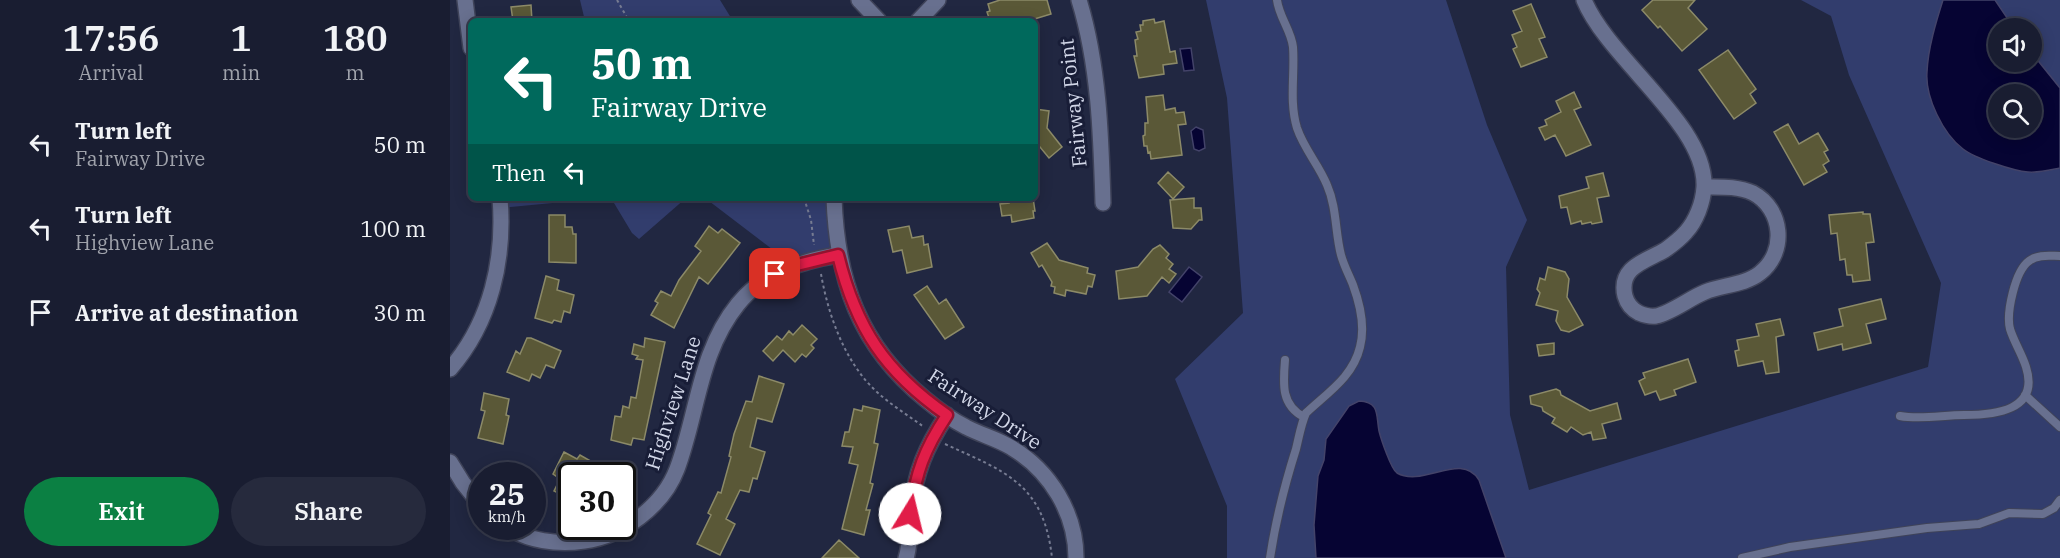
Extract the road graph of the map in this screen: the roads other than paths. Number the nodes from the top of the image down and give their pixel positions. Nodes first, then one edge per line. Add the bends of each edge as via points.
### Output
1 (465, 0) edge
2 (859, 0) edge
3 (938, 0) edge
4 (1079, 0) edge
5 (1277, 0) edge
6 (1584, 0) edge
7 (876, 18) edge
8 (921, 18) edge
9 (468, 24) edge
10 (1704, 187) junction
11 (500, 201) edge
12 (834, 201) edge
13 (1103, 203) dead end
14 (838, 255) junction
15 (2060, 256) edge
16 (1285, 360) dead end
17 (450, 369) edge
18 (2025, 395) junction
19 (947, 415) junction
20 (1900, 416) dead end
21 (1304, 417) junction
22 (2060, 427) edge
23 (450, 462) edge
24 (468, 489) edge
25 (2060, 500) edge
26 (538, 540) edge
27 (906, 558) edge
28 (1076, 558) edge
29 (1270, 558) edge
30 (1742, 558) edge

1 - 9 street
2 - 7 street
3 - 8 street
4 - 13 street, Fairway Point via 1096,91
5 - 21 lane via 1293,46 1297,128 1334,205 1340,254 1357,296 1362,330 1350,369
6 - 10 street via 1606,38 1689,137 1703,164
10 - 10 street via 1695,220 1686,232 1629,272 1624,282 1627,301 1640,314 1657,316 1707,291 1760,274 1776,252 1778,225 1765,201 1744,189
11 - 17 street via 502,229 492,290 469,344
12 - 14 street, Fairway Drive
14 - 19 street, Fairway Drive via 845,284 870,337 907,383
14 - 26 street, Highview Lane via 793,266 756,287 740,302 706,362 676,470 652,507 613,533 593,540
15 - 18 lane via 2028,261 2021,269 2011,302 2009,326 2027,369
16 - 21 lane via 1285,397 1293,410
18 - 20 lane via 2006,411
18 - 22 lane
19 - 27 street via 923,454 917,473
19 - 28 street, Fairway Drive via 1013,449 1046,477 1068,516
21 - 29 lane via 1284,482
23 - 24 street
25 - 30 lane via 2043,514 2009,513 1979,524 1801,545

